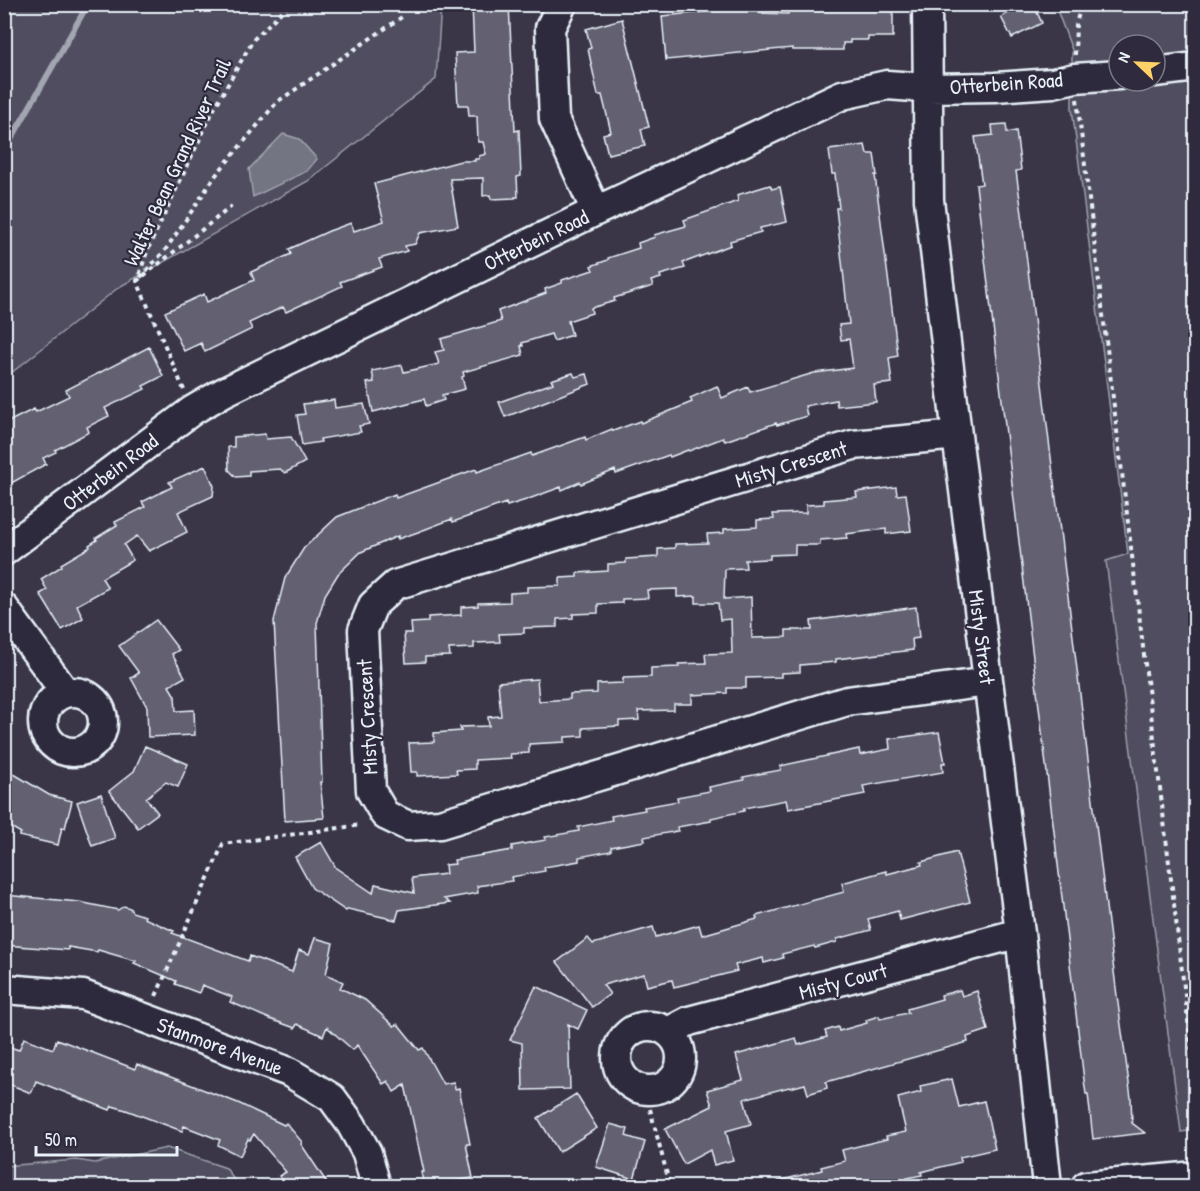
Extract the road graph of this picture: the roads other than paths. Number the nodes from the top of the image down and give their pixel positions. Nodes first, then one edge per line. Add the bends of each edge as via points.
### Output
1 (562, 4) edge
2 (927, 4) edge
3 (1196, 68) edge
4 (1167, 71) edge
5 (1107, 76) edge
6 (928, 88) junction
7 (596, 211) junction
8 (957, 435) junction
9 (4, 550) edge
10 (4, 608) edge
11 (988, 682) junction
12 (65, 693) dead end
13 (1020, 933) junction
14 (4, 989) edge
15 (668, 1032) dead end
16 (1196, 1176) edge
17 (376, 1186) edge
18 (1047, 1186) edge
19 (1086, 1186) edge

1 - 7 street via 550,28 554,119
2 - 6 street, Misty Street
3 - 4 street
5 - 6 street, Otterbein Road via 1041,84
6 - 7 street, Otterbein Road via 887,85 842,95
6 - 8 street, Misty Street via 929,200
7 - 9 street, Otterbein Road via 193,410
8 - 11 street, Misty Street
8 - 11 street, Misty Crescent via 853,445 395,585 373,605 363,630 371,791 385,815 408,825 440,824 847,701
10 - 12 street
11 - 13 street, Misty Street
13 - 15 street, Misty Court via 689,1021
13 - 18 street, Misty Street
14 - 17 street, Stanmore Avenue via 82,995 289,1072 332,1098 367,1153
16 - 19 street

